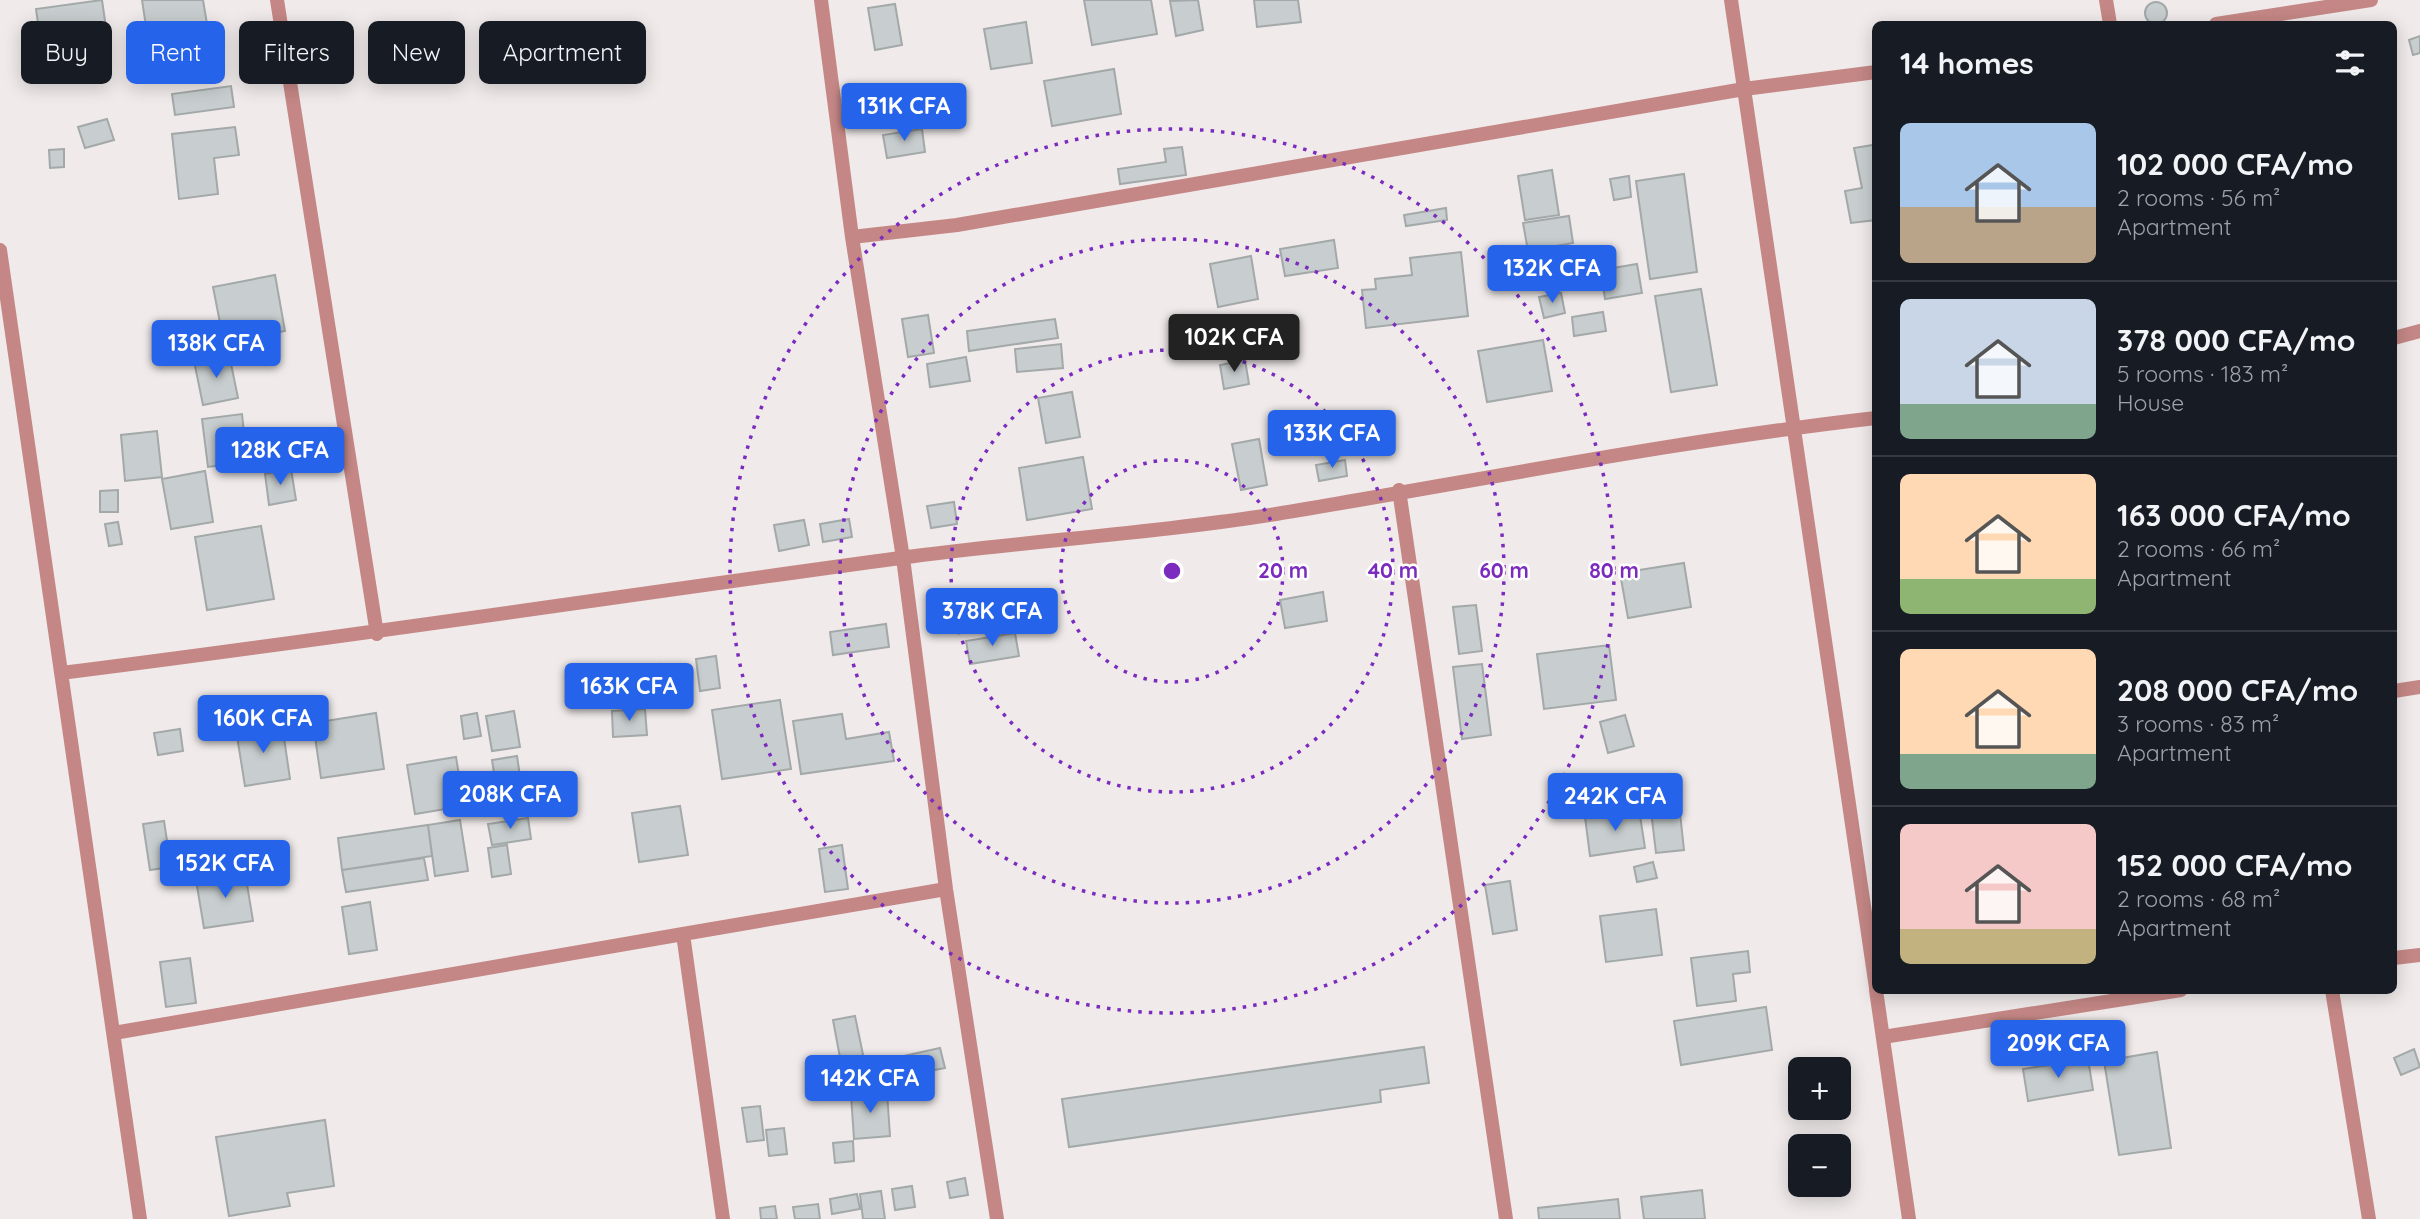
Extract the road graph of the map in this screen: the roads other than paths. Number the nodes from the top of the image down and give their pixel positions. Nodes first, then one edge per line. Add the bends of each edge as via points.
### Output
1 (277, 0) edge
2 (821, 0) edge
3 (1731, 0) edge
4 (2106, 0) edge
5 (2371, 0) edge
6 (2110, 21) edge
7 (2235, 21) edge
8 (1872, 73) edge
9 (1744, 89) junction
10 (852, 237) junction
11 (0, 250) edge
12 (2420, 331) edge
13 (2397, 337) edge
14 (1872, 418) edge
15 (1794, 428) junction
16 (1399, 490) junction
17 (903, 558) junction
18 (377, 634) junction
19 (61, 673) junction
20 (2420, 687) edge
21 (2397, 691) edge
22 (946, 889) junction
23 (683, 934) junction
24 (2420, 955) edge
25 (2397, 958) edge
26 (1872, 962) edge
27 (1877, 994) edge
28 (2156, 994) edge
29 (2333, 994) edge
30 (114, 1034) junction
31 (1883, 1037) junction
32 (140, 1219) edge
33 (723, 1219) edge
34 (997, 1219) edge
35 (1506, 1219) edge
36 (1909, 1219) edge
37 (2369, 1219) edge

1 - 18 street
2 - 10 street
3 - 9 street
4 - 6 street
5 - 7 street
8 - 9 street
9 - 10 street via 957,225
9 - 15 street
10 - 17 street
11 - 19 street
12 - 13 street
14 - 15 street
15 - 16 street
15 - 26 street
16 - 17 street via 1273,514
16 - 35 street
17 - 18 street
17 - 22 street
18 - 19 street
19 - 30 street
20 - 21 street
22 - 23 street
22 - 34 street
23 - 30 street
23 - 33 street
24 - 25 street
27 - 31 street
28 - 31 street
29 - 37 street
30 - 32 street
31 - 36 street

